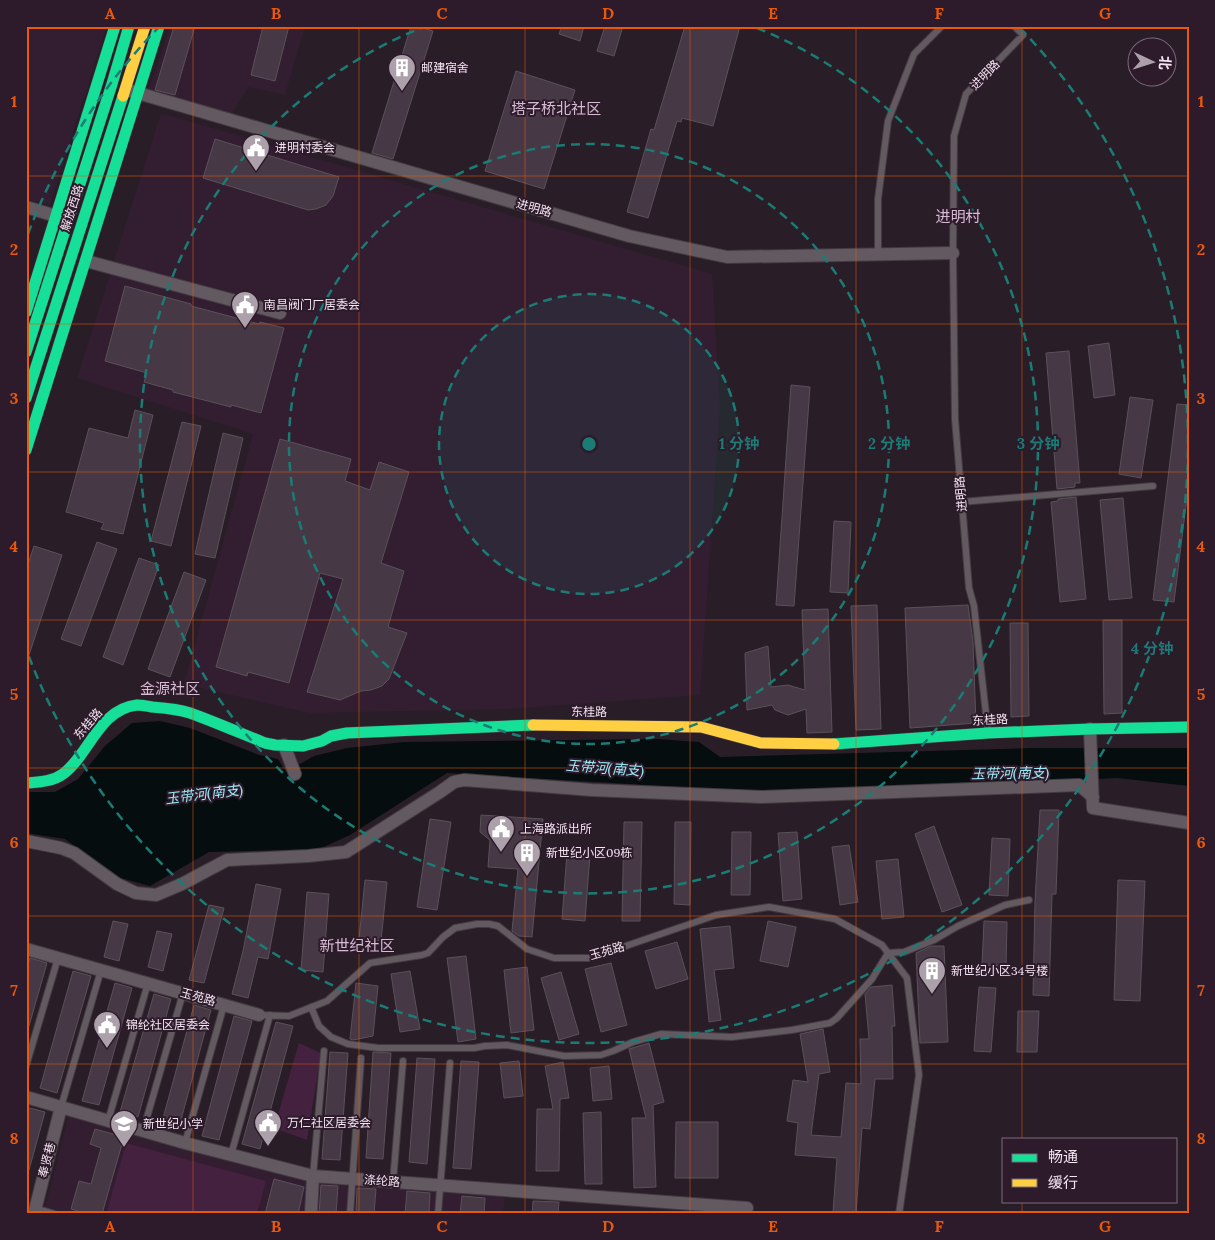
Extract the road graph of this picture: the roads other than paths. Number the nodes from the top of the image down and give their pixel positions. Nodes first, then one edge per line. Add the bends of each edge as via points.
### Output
1 (116, 26) edge
2 (129, 26) edge
3 (145, 26) edge
4 (159, 26) edge
5 (942, 26) edge
6 (1014, 26) edge
7 (124, 89) junction
8 (138, 94) junction
9 (26, 208) edge
10 (56, 216) junction
11 (953, 253) junction
12 (878, 254) junction
13 (86, 261) junction
14 (26, 312) edge
15 (280, 313) dead end
16 (26, 352) edge
17 (26, 398) edge
18 (26, 450) edge
19 (1153, 486) dead end
20 (961, 502) junction
21 (1189, 727) edge
22 (988, 733) junction
23 (1090, 733) junction
24 (284, 746) junction
25 (296, 774) dead end
26 (26, 783) edge
27 (1093, 797) junction
28 (1189, 823) edge
29 (26, 841) edge
30 (1029, 900) dead end
31 (26, 949) edge
32 (888, 953) junction
33 (58, 958) junction
34 (100, 970) junction
35 (148, 983) junction
36 (183, 993) junction
37 (224, 1005) junction
38 (311, 1007) junction
39 (264, 1015) junction
40 (324, 1051) dead end
41 (361, 1058) dead end
42 (403, 1061) dead end
43 (450, 1063) dead end
44 (26, 1066) edge
45 (26, 1097) edge
46 (61, 1107) junction
47 (108, 1121) junction
48 (143, 1131) junction
49 (185, 1144) junction
50 (230, 1155) junction
51 (313, 1176) junction
52 (352, 1179) junction
53 (393, 1182) junction
54 (440, 1186) junction
55 (34, 1211) edge
56 (747, 1211) edge
57 (55, 1214) edge
58 (311, 1214) edge
59 (350, 1214) edge
60 (438, 1214) edge
61 (899, 1214) edge

1 - 10 main road
2 - 16 main road, 解放西路
3 - 7 main road, 解放西路
4 - 8 main road
5 - 12 lane via 914,54 888,121 878,199
6 - 11 lane, 进明路 via 1023,35 966,94 954,136
7 - 8 street, 进明路
7 - 17 main road, 解放西路
8 - 12 street, 进明路 via 629,236 727,257
8 - 13 main road
9 - 10 street
10 - 14 main road
11 - 12 street, 进明路
11 - 20 lane, 进明路 via 954,419
13 - 15 street
13 - 18 main road
19 - 20 lane
20 - 22 lane, 进明路
21 - 23 main road, 东桂路
22 - 23 main road, 东桂路
22 - 24 main road, 东桂路 via 817,744 761,742 701,727 520,725 348,733 303,746
23 - 27 street
24 - 25 street
24 - 26 main road, 东桂路 via 265,743 189,713 137,705 116,713 97,731 74,764 62,775
27 - 28 street via 1093,808
27 - 29 street via 1079,785 762,797 592,790 464,780 454,782 346,852 326,848 308,856 227,860 156,895 136,893 117,884 62,848
30 - 32 lane via 1006,905 904,952
31 - 33 street, 玉苑路
32 - 38 lane, 玉苑路 via 882,946 835,920 769,907 716,915 591,958 554,958 527,949 498,926 477,924 455,928 428,953 370,963 327,1001
32 - 38 lane via 872,979 830,1023 732,1037 661,1034 601,1055 564,1056 507,1045 378,1048 348,1044 331,1037 319,1026
32 - 61 lane, 玉苑路 via 907,978 920,1075
33 - 34 street, 玉苑路
33 - 44 lane
34 - 35 street, 玉苑路
34 - 46 lane
35 - 36 street, 玉苑路
35 - 47 lane
36 - 37 street, 玉苑路
36 - 48 lane
37 - 39 street, 玉苑路
37 - 49 lane
38 - 39 lane, 玉苑路 via 289,1016
39 - 50 lane
40 - 51 lane
41 - 52 lane
42 - 53 lane
43 - 54 lane
45 - 46 street, 涤纶路
46 - 47 street, 涤纶路
46 - 55 street, 奉贤巷
47 - 48 street, 涤纶路
48 - 49 street, 涤纶路
49 - 50 street, 涤纶路
50 - 51 street, 涤纶路
51 - 52 street, 涤纶路
51 - 58 street
52 - 53 street, 涤纶路
52 - 59 lane
53 - 54 street, 涤纶路
54 - 56 street, 涤纶路
54 - 60 lane
55 - 57 lane

